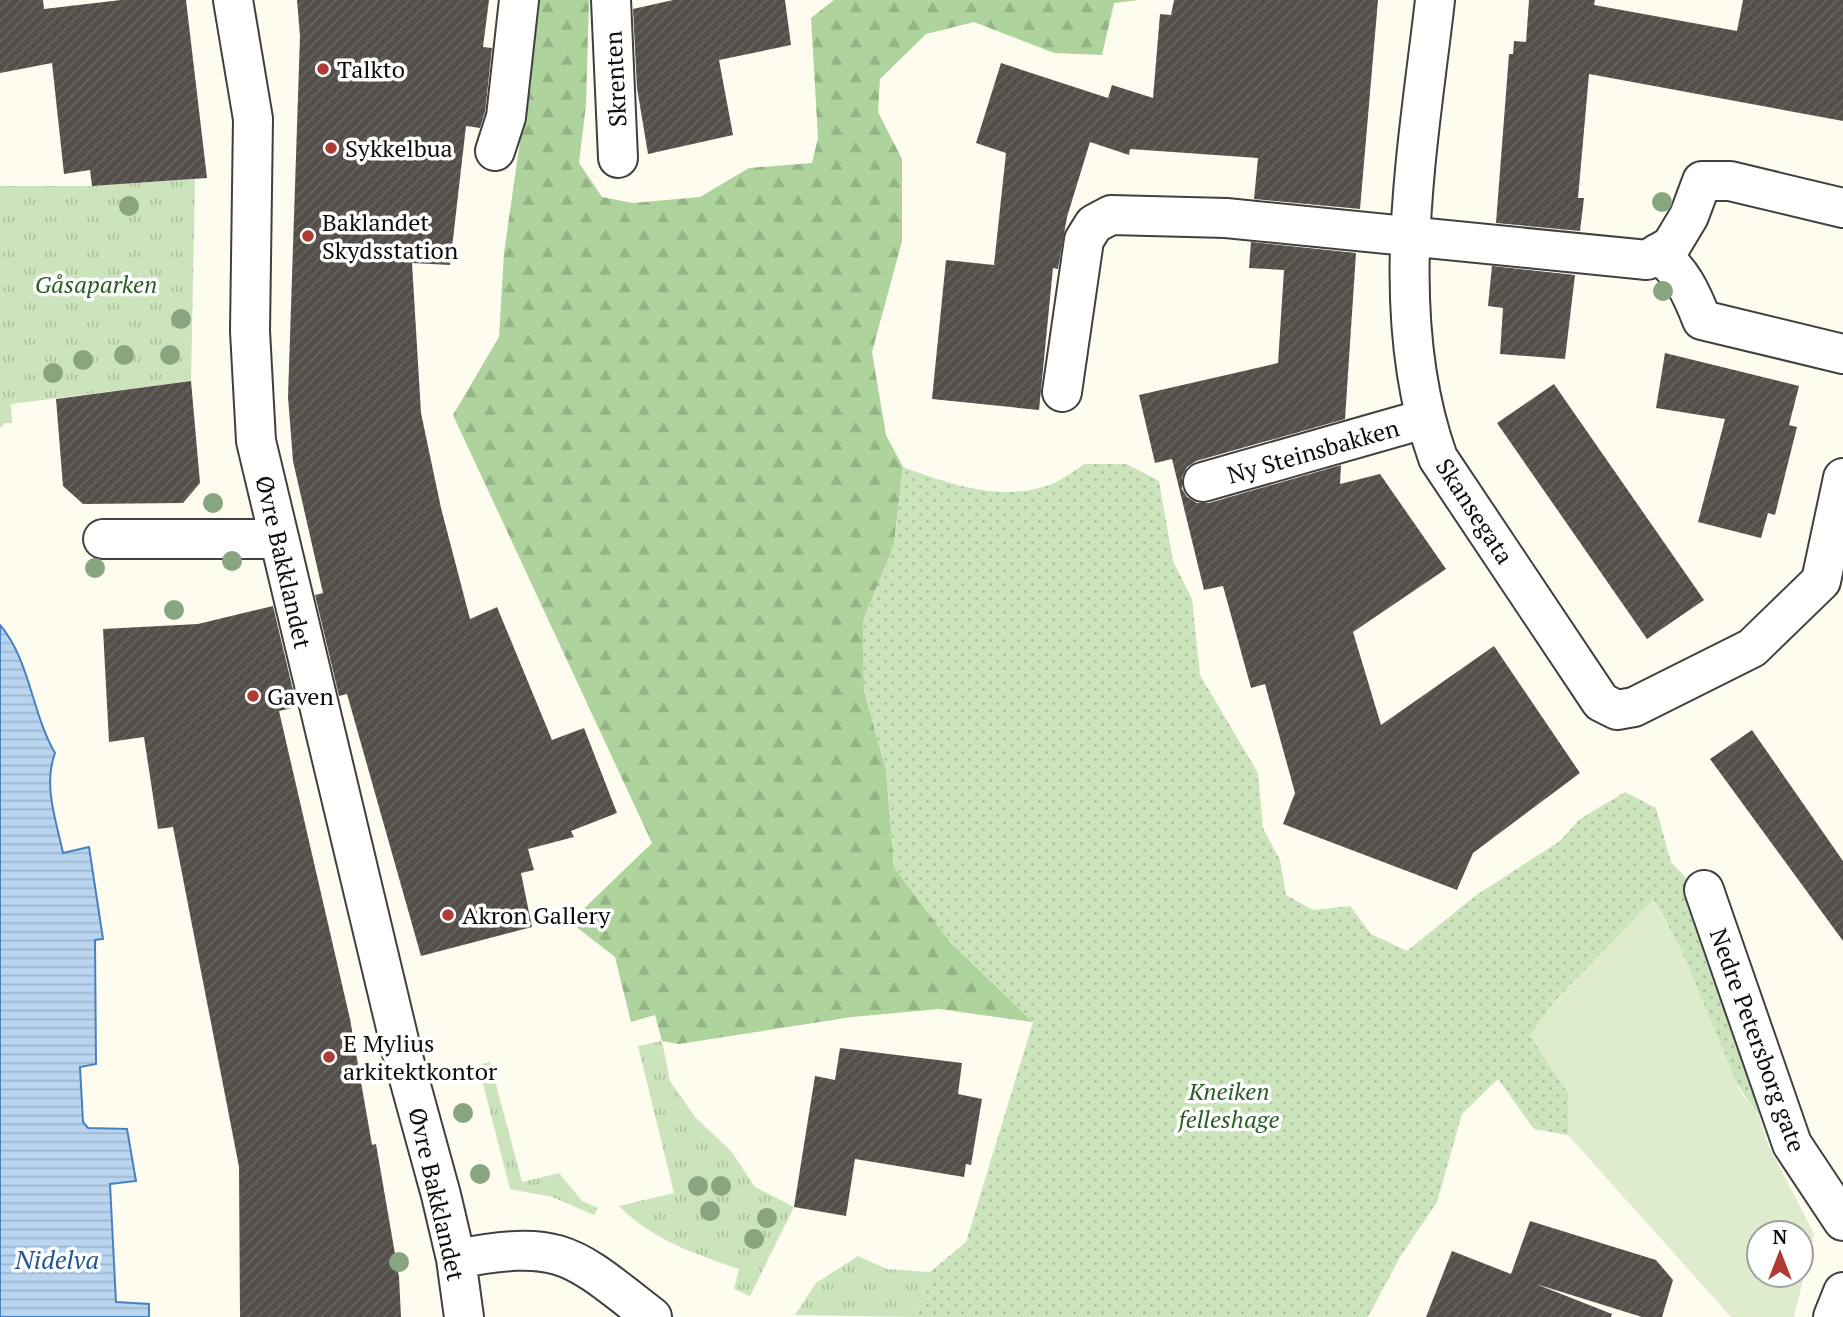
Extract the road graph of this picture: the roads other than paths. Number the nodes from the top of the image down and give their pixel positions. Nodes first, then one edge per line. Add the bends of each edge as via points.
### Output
1 (233, 0) edge
2 (519, 0) edge
3 (611, 0) edge
4 (1435, 0) edge
5 (495, 151) dead end
6 (618, 158) dead end
7 (1843, 208) edge
8 (1408, 238) junction
9 (1658, 253) junction
10 (1843, 354) edge
11 (1062, 392) dead end
12 (1424, 419) junction
13 (1843, 478) edge
14 (1203, 482) dead end
15 (103, 539) dead end
16 (278, 539) junction
17 (1704, 890) dead end
18 (1843, 1221) edge
19 (456, 1259) junction
20 (1843, 1292) edge
21 (464, 1317) edge
22 (652, 1317) edge
23 (1833, 1317) edge

1 - 16 street, Øvre Bakklandet via 253,120 250,331 256,442
2 - 5 street via 506,117
3 - 6 street, Skrenten
4 - 8 street, Skansegata
7 - 9 street via 1730,181 1702,181 1671,246
8 - 9 street via 1647,260
8 - 11 street via 1226,218 1111,215 1094,224 1084,240
8 - 12 street, Skansegata via 1417,384
9 - 10 street via 1676,267 1689,286 1702,320
12 - 13 street, Skansegata via 1446,469 1601,702 1617,710 1634,707 1752,648 1821,582
12 - 14 street, Ny Steinsbakken
15 - 16 street
16 - 19 street, Øvre Bakklandet
17 - 18 street, Nedre Petersborg gate via 1792,1144
19 - 21 street, Øvre Bakklandet
19 - 22 street via 496,1251 559,1253 582,1263
20 - 23 street

